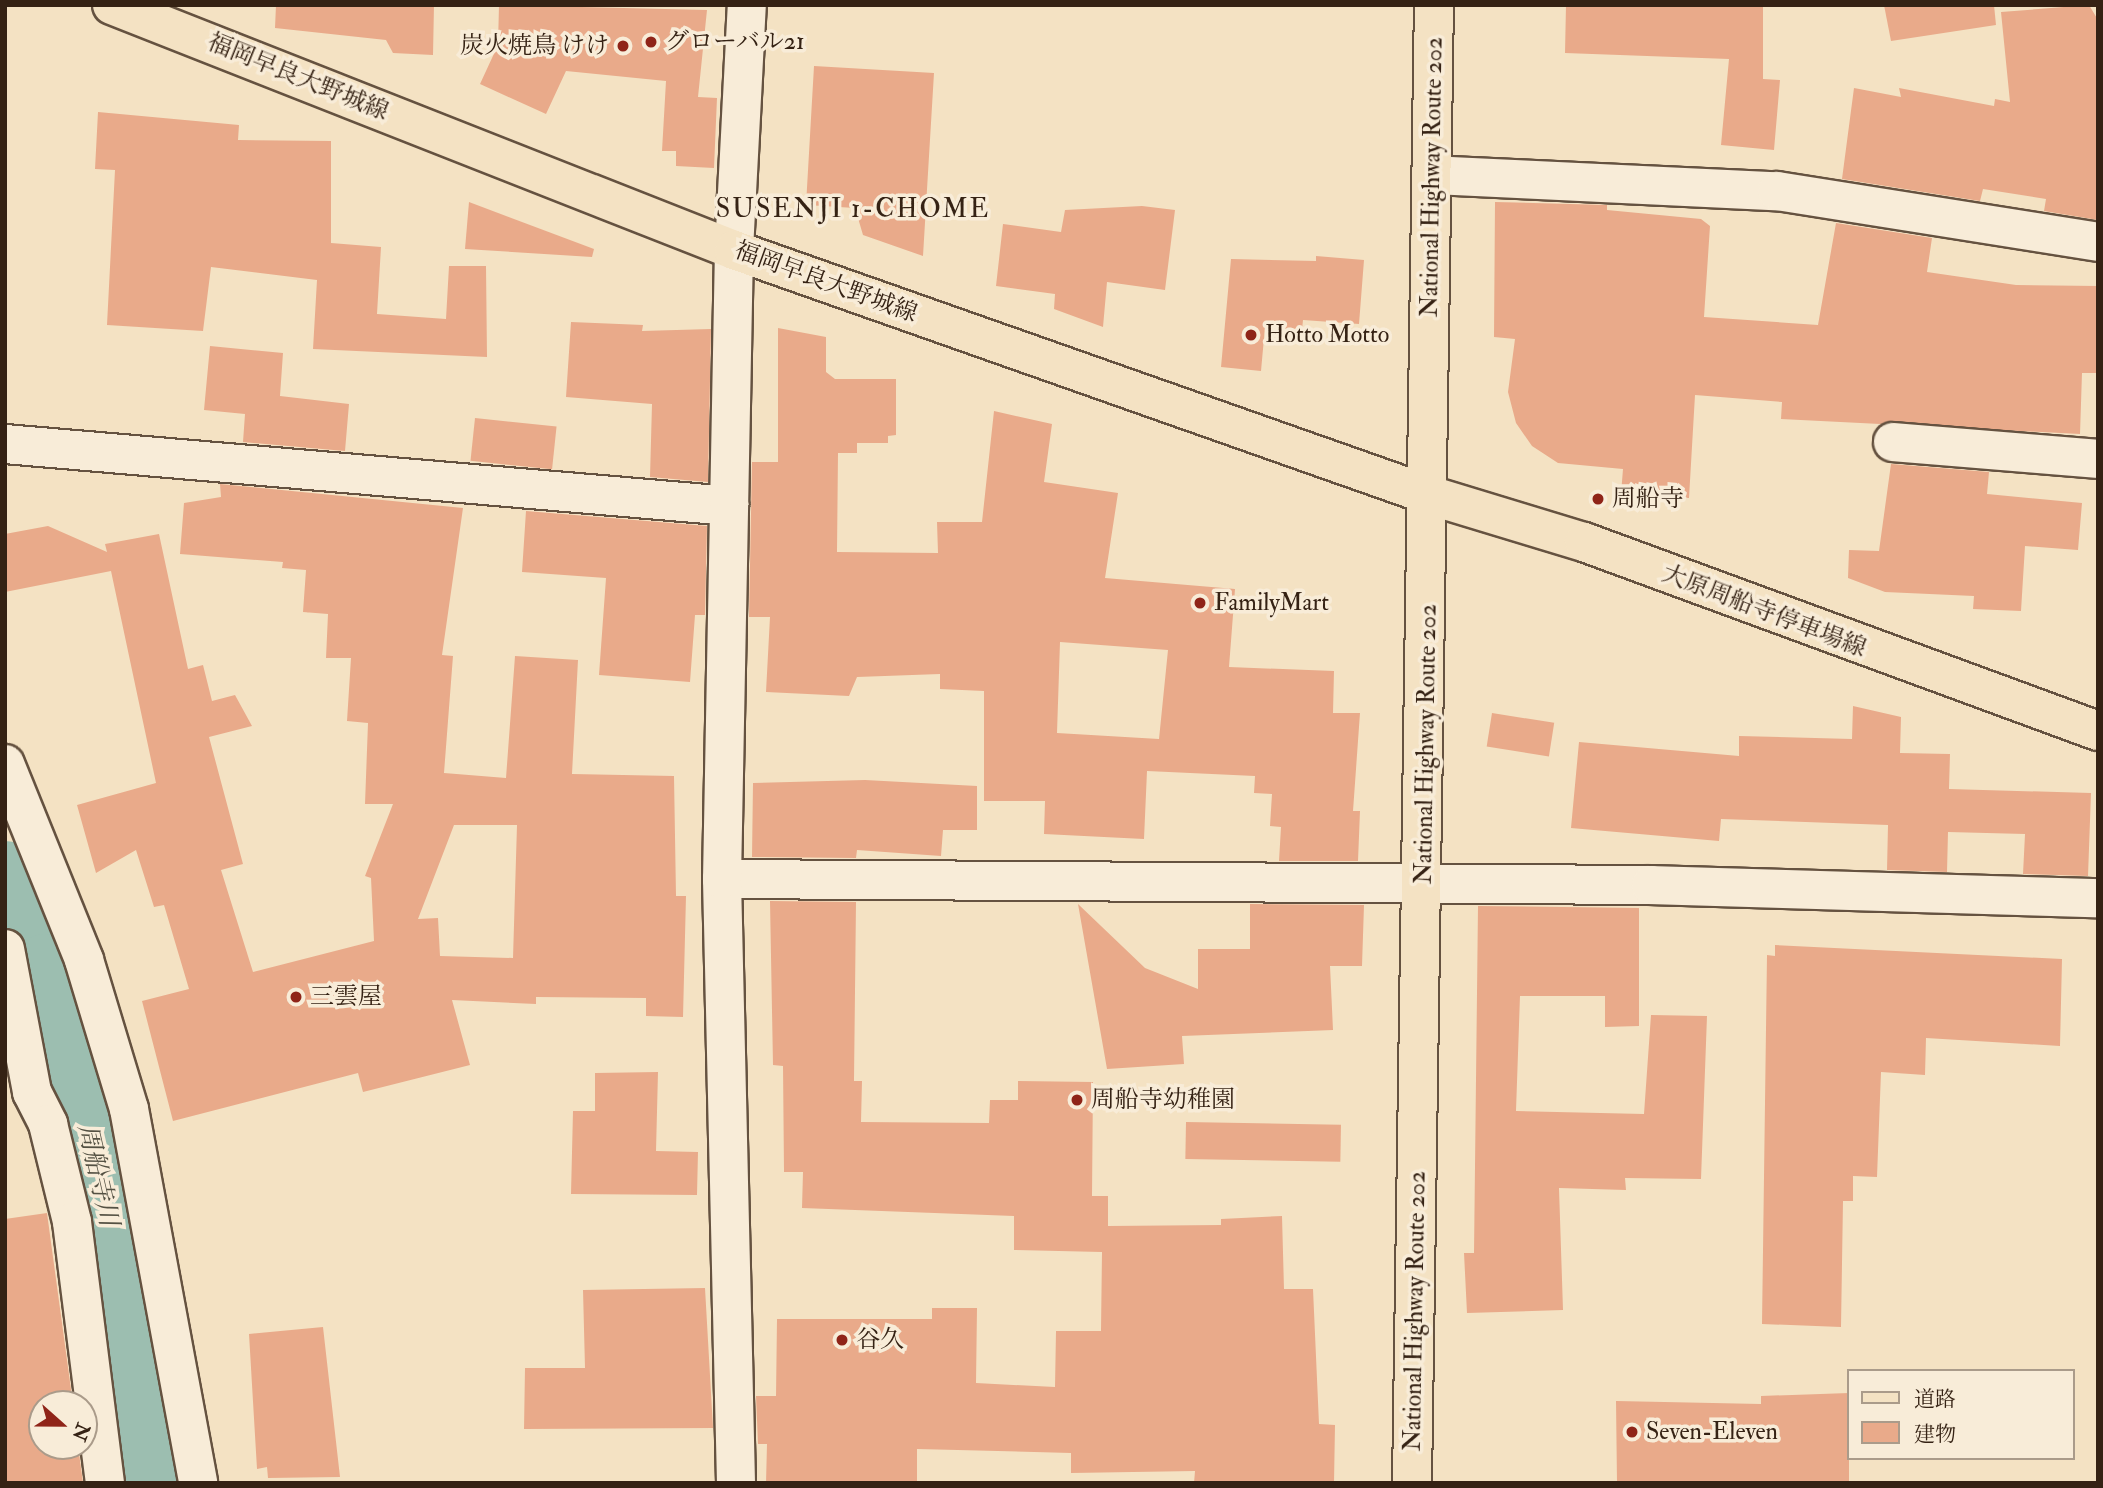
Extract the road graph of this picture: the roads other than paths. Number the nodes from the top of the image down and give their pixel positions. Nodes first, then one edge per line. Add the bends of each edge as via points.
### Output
1 (112, 5) edge
2 (747, 5) edge
3 (1434, 5) edge
4 (178, 18) edge
5 (1432, 176) junction
6 (2098, 242) edge
7 (734, 250) junction
8 (1894, 442) dead end
9 (5, 443) edge
10 (2098, 459) edge
11 (1429, 495) junction
12 (729, 506) junction
13 (2098, 709) edge
14 (2097, 731) edge
15 (2098, 739) edge
16 (5, 764) edge
17 (722, 879) junction
18 (1424, 884) junction
19 (2098, 898) edge
20 (5, 949) edge
21 (105, 1483) edge
22 (198, 1483) edge
23 (736, 1483) edge
24 (1412, 1483) edge

1 - 4 main road, 福岡早良大野城線
2 - 7 street
3 - 5 main road, National Highway Route 202
4 - 7 main road, 福岡早良大野城線
5 - 6 street via 1777,191
5 - 11 main road, National Highway Route 202
7 - 11 main road, 福岡早良大野城線
7 - 12 street
8 - 10 street
9 - 12 street
11 - 14 main road, 大原周船寺停車場線 via 1584,542
11 - 18 main road, National Highway Route 202
12 - 17 street
13 - 14 street
14 - 15 street
16 - 22 street via 85,960 129,1109
17 - 18 street
17 - 23 street
18 - 19 street
18 - 24 main road, National Highway Route 202
20 - 21 street via 32,1092 48,1124 72,1222

